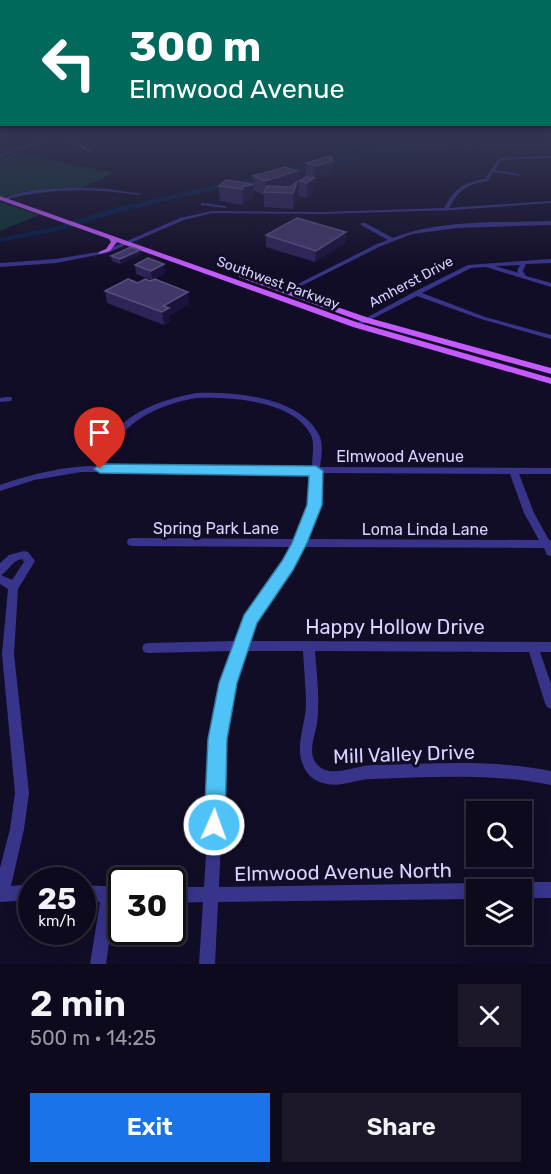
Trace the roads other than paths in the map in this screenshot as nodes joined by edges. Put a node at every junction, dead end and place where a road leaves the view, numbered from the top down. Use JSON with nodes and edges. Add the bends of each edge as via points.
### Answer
{"nodes":[{"id":1,"x":473,"y":182,"type":"edge"},
{"id":2,"x":0,"y":191,"type":"edge"},
{"id":3,"x":139,"y":194,"type":"dead end"},
{"id":4,"x":12,"y":196,"type":"junction"},
{"id":5,"x":2,"y":198,"type":"edge"},
{"id":6,"x":551,"y":202,"type":"edge"},
{"id":7,"x":203,"y":204,"type":"dead end"},
{"id":8,"x":446,"y":209,"type":"junction"},
{"id":9,"x":229,"y":211,"type":"junction"},
{"id":10,"x":62,"y":216,"type":"junction"},
{"id":11,"x":491,"y":219,"type":"dead end"},
{"id":12,"x":432,"y":223,"type":"dead end"},
{"id":13,"x":551,"y":223,"type":"edge"},
{"id":14,"x":363,"y":224,"type":"dead end"},
{"id":15,"x":496,"y":225,"type":"junction"},
{"id":16,"x":438,"y":228,"type":"junction"},
{"id":17,"x":105,"y":233,"type":"junction"},
{"id":18,"x":391,"y":239,"type":"junction"},
{"id":19,"x":132,"y":242,"type":"junction"},
{"id":20,"x":101,"y":253,"type":"junction"},
{"id":21,"x":551,"y":261,"type":"edge"},
{"id":22,"x":521,"y":262,"type":"junction"},
{"id":23,"x":484,"y":263,"type":"junction"},
{"id":24,"x":195,"y":264,"type":"junction"},
{"id":25,"x":0,"y":265,"type":"edge"},
{"id":26,"x":524,"y":277,"type":"junction"},
{"id":27,"x":551,"y":285,"type":"edge"},
{"id":28,"x":285,"y":292,"type":"junction"},
{"id":29,"x":416,"y":293,"type":"junction"},
{"id":30,"x":366,"y":320,"type":"junction"},
{"id":31,"x":356,"y":325,"type":"junction"},
{"id":32,"x":551,"y":338,"type":"edge"},
{"id":33,"x":426,"y":342,"type":"junction"},
{"id":34,"x":551,"y":371,"type":"edge"},
{"id":35,"x":551,"y":381,"type":"edge"},
{"id":36,"x":100,"y":469,"type":"junction"},
{"id":37,"x":316,"y":471,"type":"junction"},
{"id":38,"x":513,"y":471,"type":"junction"},
{"id":39,"x":551,"y":471,"type":"edge"},
{"id":40,"x":0,"y":488,"type":"edge"},
{"id":41,"x":132,"y":542,"type":"dead end"},
{"id":42,"x":299,"y":543,"type":"junction"},
{"id":43,"x":549,"y":547,"type":"edge"},
{"id":44,"x":0,"y":571,"type":"edge"},
{"id":45,"x":0,"y":579,"type":"edge"},
{"id":46,"x":13,"y":588,"type":"junction"},
{"id":47,"x":239,"y":646,"type":"junction"},
{"id":48,"x":309,"y":647,"type":"junction"},
{"id":49,"x":533,"y":647,"type":"junction"},
{"id":50,"x":551,"y":647,"type":"edge"},
{"id":51,"x":148,"y":648,"type":"dead end"},
{"id":52,"x":551,"y":702,"type":"edge"},
{"id":53,"x":551,"y":778,"type":"edge"},
{"id":54,"x":532,"y":890,"type":"edge"},
{"id":55,"x":551,"y":890,"type":"edge"},
{"id":56,"x":466,"y":891,"type":"edge"},
{"id":57,"x":18,"y":893,"type":"edge"},
{"id":58,"x":1,"y":894,"type":"edge"},
{"id":59,"x":186,"y":895,"type":"edge"},
{"id":60,"x":210,"y":895,"type":"junction"},
{"id":61,"x":108,"y":923,"type":"edge"},
{"id":62,"x":98,"y":964,"type":"edge"},
{"id":63,"x":207,"y":964,"type":"edge"}],
"edges":[{"from":1,"to":8,"type":"street","via":[[459,188]]},
{"from":2,"to":4,"type":"main road","name":"Southwest Parkway"},
{"from":3,"to":4,"type":"street","via":[[87,190]]},
{"from":4,"to":5,"type":"street"},
{"from":4,"to":10,"type":"main road","name":"Southwest Parkway"},
{"from":5,"to":10,"type":"main road","name":"Southwest Parkway"},
{"from":6,"to":8,"type":"street"},
{"from":7,"to":9,"type":"street"},
{"from":8,"to":9,"type":"street"},
{"from":9,"to":19,"type":"street","via":[[188,217]]},
{"from":10,"to":17,"type":"main road","name":"Southwest Parkway"},
{"from":11,"to":15,"type":"street"},
{"from":12,"to":16,"type":"street"},
{"from":13,"to":15,"type":"street"},
{"from":14,"to":18,"type":"street"},
{"from":15,"to":16,"type":"street"},
{"from":16,"to":18,"type":"street"},
{"from":17,"to":19,"type":"main road","name":"Southwest Parkway"},
{"from":17,"to":20,"type":"main road","via":[[114,242]]},
{"from":18,"to":28,"type":"street"},
{"from":19,"to":20,"type":"street"},
{"from":19,"to":24,"type":"main road","name":"Southwest Parkway"},
{"from":20,"to":25,"type":"street"},
{"from":21,"to":22,"type":"street","name":"Amherst Drive"},
{"from":22,"to":23,"type":"street","name":"Amherst Drive"},
{"from":22,"to":26,"type":"street"},
{"from":23,"to":26,"type":"street"},
{"from":23,"to":29,"type":"street","name":"Amherst Drive","via":[[464,268]]},
{"from":24,"to":28,"type":"main road","name":"Southwest Parkway"},
{"from":24,"to":31,"type":"main road","name":"Southwest Parkway"},
{"from":26,"to":27,"type":"street"},
{"from":28,"to":30,"type":"main road","name":"Southwest Parkway"},
{"from":29,"to":30,"type":"street","name":"Amherst Drive"},
{"from":29,"to":32,"type":"street"},
{"from":30,"to":31,"type":"street","name":"Amherst Drive"},
{"from":30,"to":33,"type":"main road","name":"Southwest Parkway"},
{"from":31,"to":33,"type":"main road","name":"Southwest Parkway"},
{"from":33,"to":34,"type":"main road","name":"Southwest Parkway"},
{"from":33,"to":35,"type":"main road","name":"Southwest Parkway"},
{"from":36,"to":37,"type":"street","name":"Elmwood Avenue"},
{"from":36,"to":37,"type":"street","via":[[114,439],[138,417],[174,401],[203,395],[252,400],[298,414],[316,438]]},
{"from":36,"to":40,"type":"street","name":"Elmwood Avenue","via":[[47,474]]},
{"from":37,"to":38,"type":"street","name":"Elmwood Avenue"},
{"from":37,"to":42,"type":"street","via":[[315,505]]},
{"from":38,"to":39,"type":"street","name":"Elmwood Avenue"},
{"from":38,"to":43,"type":"street","via":[[529,513]]},
{"from":41,"to":42,"type":"street","name":"Spring Park Lane"},
{"from":42,"to":43,"type":"street","name":"Loma Linda Lane"},
{"from":42,"to":47,"type":"street","via":[[288,566],[250,620]]},
{"from":44,"to":46,"type":"street","via":[[14,555],[24,555],[30,561]]},
{"from":45,"to":46,"type":"street"},
{"from":46,"to":58,"type":"street","via":[[8,654],[22,794]]},
{"from":47,"to":48,"type":"street","name":"Happy Hollow Drive"},
{"from":47,"to":51,"type":"street","name":"Happy Hollow Drive"},
{"from":47,"to":60,"type":"street","via":[[220,721]]},
{"from":48,"to":49,"type":"street","name":"Happy Hollow Drive"},
{"from":48,"to":53,"type":"street","name":"Mill Valley Drive","via":[[311,720],[307,754],[315,772],[342,778],[363,772],[507,770]]},
{"from":49,"to":50,"type":"street","name":"Happy Hollow Drive"},
{"from":49,"to":52,"type":"street"},
{"from":54,"to":55,"type":"street"},
{"from":56,"to":60,"type":"street","name":"Elmwood Avenue North"},
{"from":57,"to":58,"type":"street"},
{"from":59,"to":60,"type":"street","name":"Elmwood Avenue North"},
{"from":60,"to":63,"type":"street"},
{"from":61,"to":62,"type":"street"}]}
